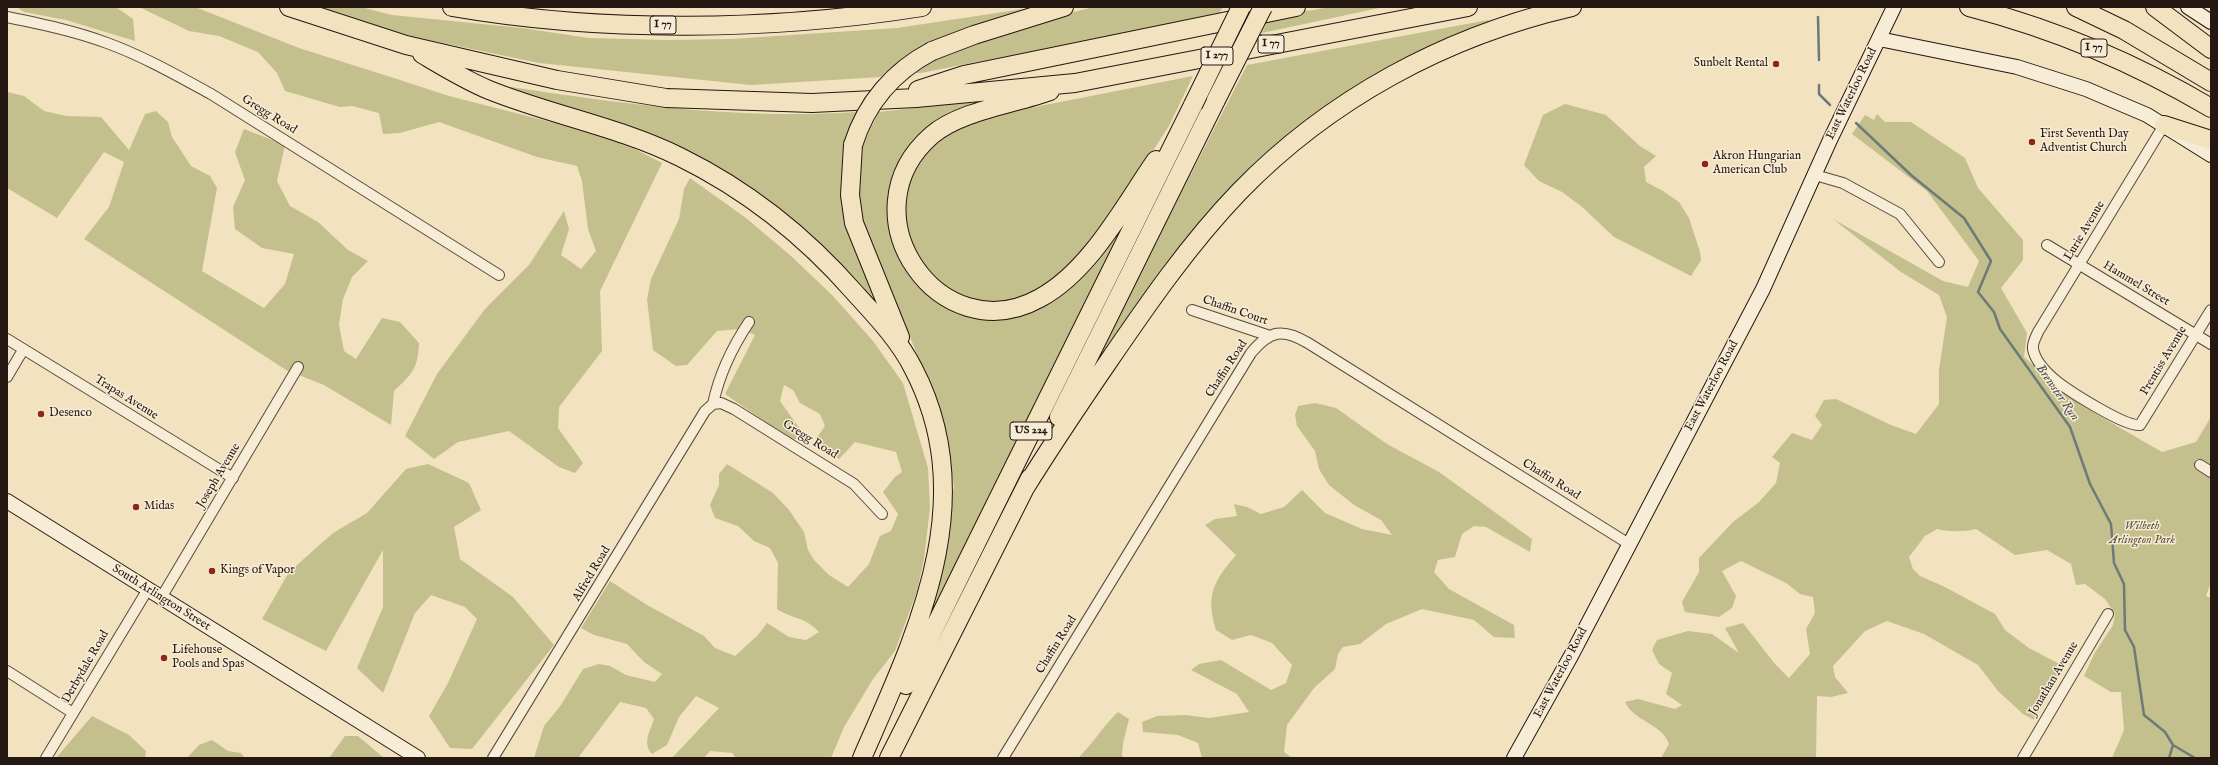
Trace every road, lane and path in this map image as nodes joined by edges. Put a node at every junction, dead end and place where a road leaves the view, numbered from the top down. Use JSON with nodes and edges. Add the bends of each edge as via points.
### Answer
{"nodes":[{"id":1,"x":289,"y":7,"type":"edge"},
{"id":2,"x":452,"y":7,"type":"edge"},
{"id":3,"x":922,"y":7,"type":"edge"},
{"id":4,"x":1064,"y":7,"type":"edge"},
{"id":5,"x":1240,"y":7,"type":"edge"},
{"id":6,"x":1263,"y":7,"type":"edge"},
{"id":7,"x":1296,"y":7,"type":"edge"},
{"id":8,"x":1468,"y":7,"type":"edge"},
{"id":9,"x":1572,"y":7,"type":"edge"},
{"id":10,"x":1894,"y":7,"type":"edge"},
{"id":11,"x":1969,"y":7,"type":"edge"},
{"id":12,"x":2076,"y":7,"type":"edge"},
{"id":13,"x":2155,"y":7,"type":"edge"},
{"id":14,"x":2188,"y":7,"type":"edge"},
{"id":15,"x":7,"y":18,"type":"edge"},
{"id":16,"x":2211,"y":22,"type":"edge"},
{"id":17,"x":1879,"y":39,"type":"junction"},
{"id":18,"x":406,"y":45,"type":"junction"},
{"id":19,"x":2211,"y":49,"type":"edge"},
{"id":20,"x":2211,"y":82,"type":"edge"},
{"id":21,"x":1074,"y":83,"type":"junction"},
{"id":22,"x":890,"y":100,"type":"junction"},
{"id":23,"x":1193,"y":105,"type":"junction"},
{"id":24,"x":2211,"y":108,"type":"edge"},
{"id":25,"x":2164,"y":125,"type":"junction"},
{"id":26,"x":2211,"y":140,"type":"edge"},
{"id":27,"x":2211,"y":155,"type":"edge"},
{"id":28,"x":1815,"y":175,"type":"junction"},
{"id":29,"x":2047,"y":245,"type":"dead end"},
{"id":30,"x":1939,"y":262,"type":"dead end"},
{"id":31,"x":2079,"y":265,"type":"junction"},
{"id":32,"x":499,"y":275,"type":"dead end"},
{"id":33,"x":1192,"y":310,"type":"dead end"},
{"id":34,"x":2211,"y":310,"type":"edge"},
{"id":35,"x":749,"y":322,"type":"dead end"},
{"id":36,"x":2195,"y":335,"type":"junction"},
{"id":37,"x":1270,"y":336,"type":"junction"},
{"id":38,"x":7,"y":339,"type":"edge"},
{"id":39,"x":2211,"y":344,"type":"edge"},
{"id":40,"x":23,"y":350,"type":"junction"},
{"id":41,"x":912,"y":366,"type":"junction"},
{"id":42,"x":298,"y":367,"type":"dead end"},
{"id":43,"x":7,"y":377,"type":"edge"},
{"id":44,"x":713,"y":404,"type":"junction"},
{"id":45,"x":2140,"y":425,"type":"joint"},
{"id":46,"x":2200,"y":465,"type":"dead end"},
{"id":47,"x":2211,"y":472,"type":"edge"},
{"id":48,"x":233,"y":478,"type":"junction"},
{"id":49,"x":1025,"y":488,"type":"junction"},
{"id":50,"x":7,"y":501,"type":"edge"},
{"id":51,"x":882,"y":514,"type":"dead end"},
{"id":52,"x":1629,"y":544,"type":"junction"},
{"id":53,"x":148,"y":589,"type":"junction"},
{"id":54,"x":161,"y":598,"type":"junction"},
{"id":55,"x":2108,"y":614,"type":"dead end"},
{"id":56,"x":7,"y":672,"type":"edge"},
{"id":57,"x":73,"y":713,"type":"junction"},
{"id":58,"x":46,"y":758,"type":"edge"},
{"id":59,"x":418,"y":758,"type":"edge"},
{"id":60,"x":494,"y":758,"type":"edge"},
{"id":61,"x":862,"y":758,"type":"edge"},
{"id":62,"x":870,"y":758,"type":"edge"},
{"id":63,"x":890,"y":758,"type":"edge"},
{"id":64,"x":1003,"y":758,"type":"edge"},
{"id":65,"x":1514,"y":758,"type":"edge"},
{"id":66,"x":2023,"y":758,"type":"edge"}],
"edges":[{"from":1,"to":18,"type":"highway","number":"I 77"},
{"from":2,"to":3,"type":"highway","number":"I 77","via":[[601,23],[689,25],[778,22]]},
{"from":4,"to":41,"type":"highway","bridge":true,"via":[[932,50],[904,68],[882,90],[864,116],[853,145],[850,195],[854,223]]},
{"from":5,"to":23,"type":"highway","number":"I 277","bridge":true},
{"from":6,"to":49,"type":"highway","number":"US 224","bridge":true},
{"from":7,"to":22,"type":"highway","via":[[964,75]]},
{"from":8,"to":21,"type":"highway","number":"I 77"},
{"from":9,"to":49,"type":"highway","via":[[1494,30],[1404,69],[1351,99],[1277,156],[1219,214],[1173,270],[1059,432]]},
{"from":10,"to":17,"type":"main road","name":"East Waterloo Road"},
{"from":11,"to":24,"type":"highway","number":"I 77","via":[[2017,20],[2082,43],[2152,76]]},
{"from":12,"to":20,"type":"highway","number":"I 77","via":[[2124,30]]},
{"from":13,"to":19,"type":"highway"},
{"from":14,"to":16,"type":"main road"},
{"from":15,"to":32,"type":"street","name":"Gregg Road","via":[[55,27],[109,43],[177,76]]},
{"from":17,"to":25,"type":"main road","via":[[1972,57],[2070,83],[2127,105]]},
{"from":17,"to":28,"type":"main road","name":"East Waterloo Road"},
{"from":18,"to":22,"type":"highway","number":"I 77","via":[[557,80],[666,98],[777,103]]},
{"from":18,"to":41,"type":"highway","via":[[467,81],[627,135],[679,157],[749,197],[806,242],[838,272]]},
{"from":21,"to":22,"type":"highway","number":"I 77"},
{"from":21,"to":23,"type":"highway","via":[[956,120],[932,134],[914,155],[898,193],[898,230],[911,264],[924,280],[942,294],[972,307],[999,309],[1028,304],[1053,289],[1076,269],[1108,230]]},
{"from":23,"to":62,"type":"highway","number":"US 224"},
{"from":25,"to":26,"type":"highway"},
{"from":25,"to":27,"type":"main road"},
{"from":25,"to":31,"type":"street","name":"Lurie Avenue"},
{"from":28,"to":30,"type":"street","via":[[1843,183],[1900,214]]},
{"from":28,"to":52,"type":"main road","name":"East Waterloo Road","via":[[1762,289]]},
{"from":29,"to":31,"type":"street","name":"Hammel Street"},
{"from":31,"to":36,"type":"street","name":"Hammel Street"},
{"from":31,"to":45,"type":"street","name":"Lurie Avenue","via":[[2038,332],[2033,345],[2034,351],[2042,366],[2063,385],[2126,422]]},
{"from":33,"to":37,"type":"street","name":"Chaffin Court"},
{"from":34,"to":36,"type":"street","name":"Prentiss Avenue"},
{"from":35,"to":44,"type":"street","via":[[738,338]]},
{"from":36,"to":39,"type":"street","name":"Hammel Street"},
{"from":36,"to":45,"type":"street","name":"Prentiss Avenue"},
{"from":37,"to":52,"type":"street","name":"Chaffin Road","via":[[1286,333],[1298,337]]},
{"from":37,"to":64,"type":"street","name":"Chaffin Road","via":[[1251,353]]},
{"from":38,"to":40,"type":"street","name":"Trapas Avenue"},
{"from":40,"to":43,"type":"street"},
{"from":40,"to":48,"type":"street","name":"Trapas Avenue"},
{"from":41,"to":61,"type":"highway","via":[[927,400],[938,442],[943,478],[943,514],[934,568],[921,614]]},
{"from":42,"to":48,"type":"street","name":"Joseph Avenue"},
{"from":44,"to":51,"type":"street","name":"Gregg Road","via":[[721,403],[734,408],[834,470],[859,488]]},
{"from":44,"to":60,"type":"street","name":"Alfred Road","via":[[705,411]]},
{"from":46,"to":47,"type":"street"},
{"from":48,"to":54,"type":"street","name":"Joseph Avenue"},
{"from":49,"to":63,"type":"highway","number":"US 224"},
{"from":50,"to":53,"type":"main road","name":"South Arlington Street"},
{"from":52,"to":65,"type":"main road","name":"East Waterloo Road","via":[[1546,704]]},
{"from":53,"to":54,"type":"main road","name":"South Arlington Street"},
{"from":53,"to":57,"type":"street","name":"Derbydale Road"},
{"from":54,"to":59,"type":"main road","name":"South Arlington Street"},
{"from":55,"to":66,"type":"street","name":"Jonathan Avenue"},
{"from":56,"to":57,"type":"street"},
{"from":57,"to":58,"type":"street","name":"Derbydale Road"}]}
